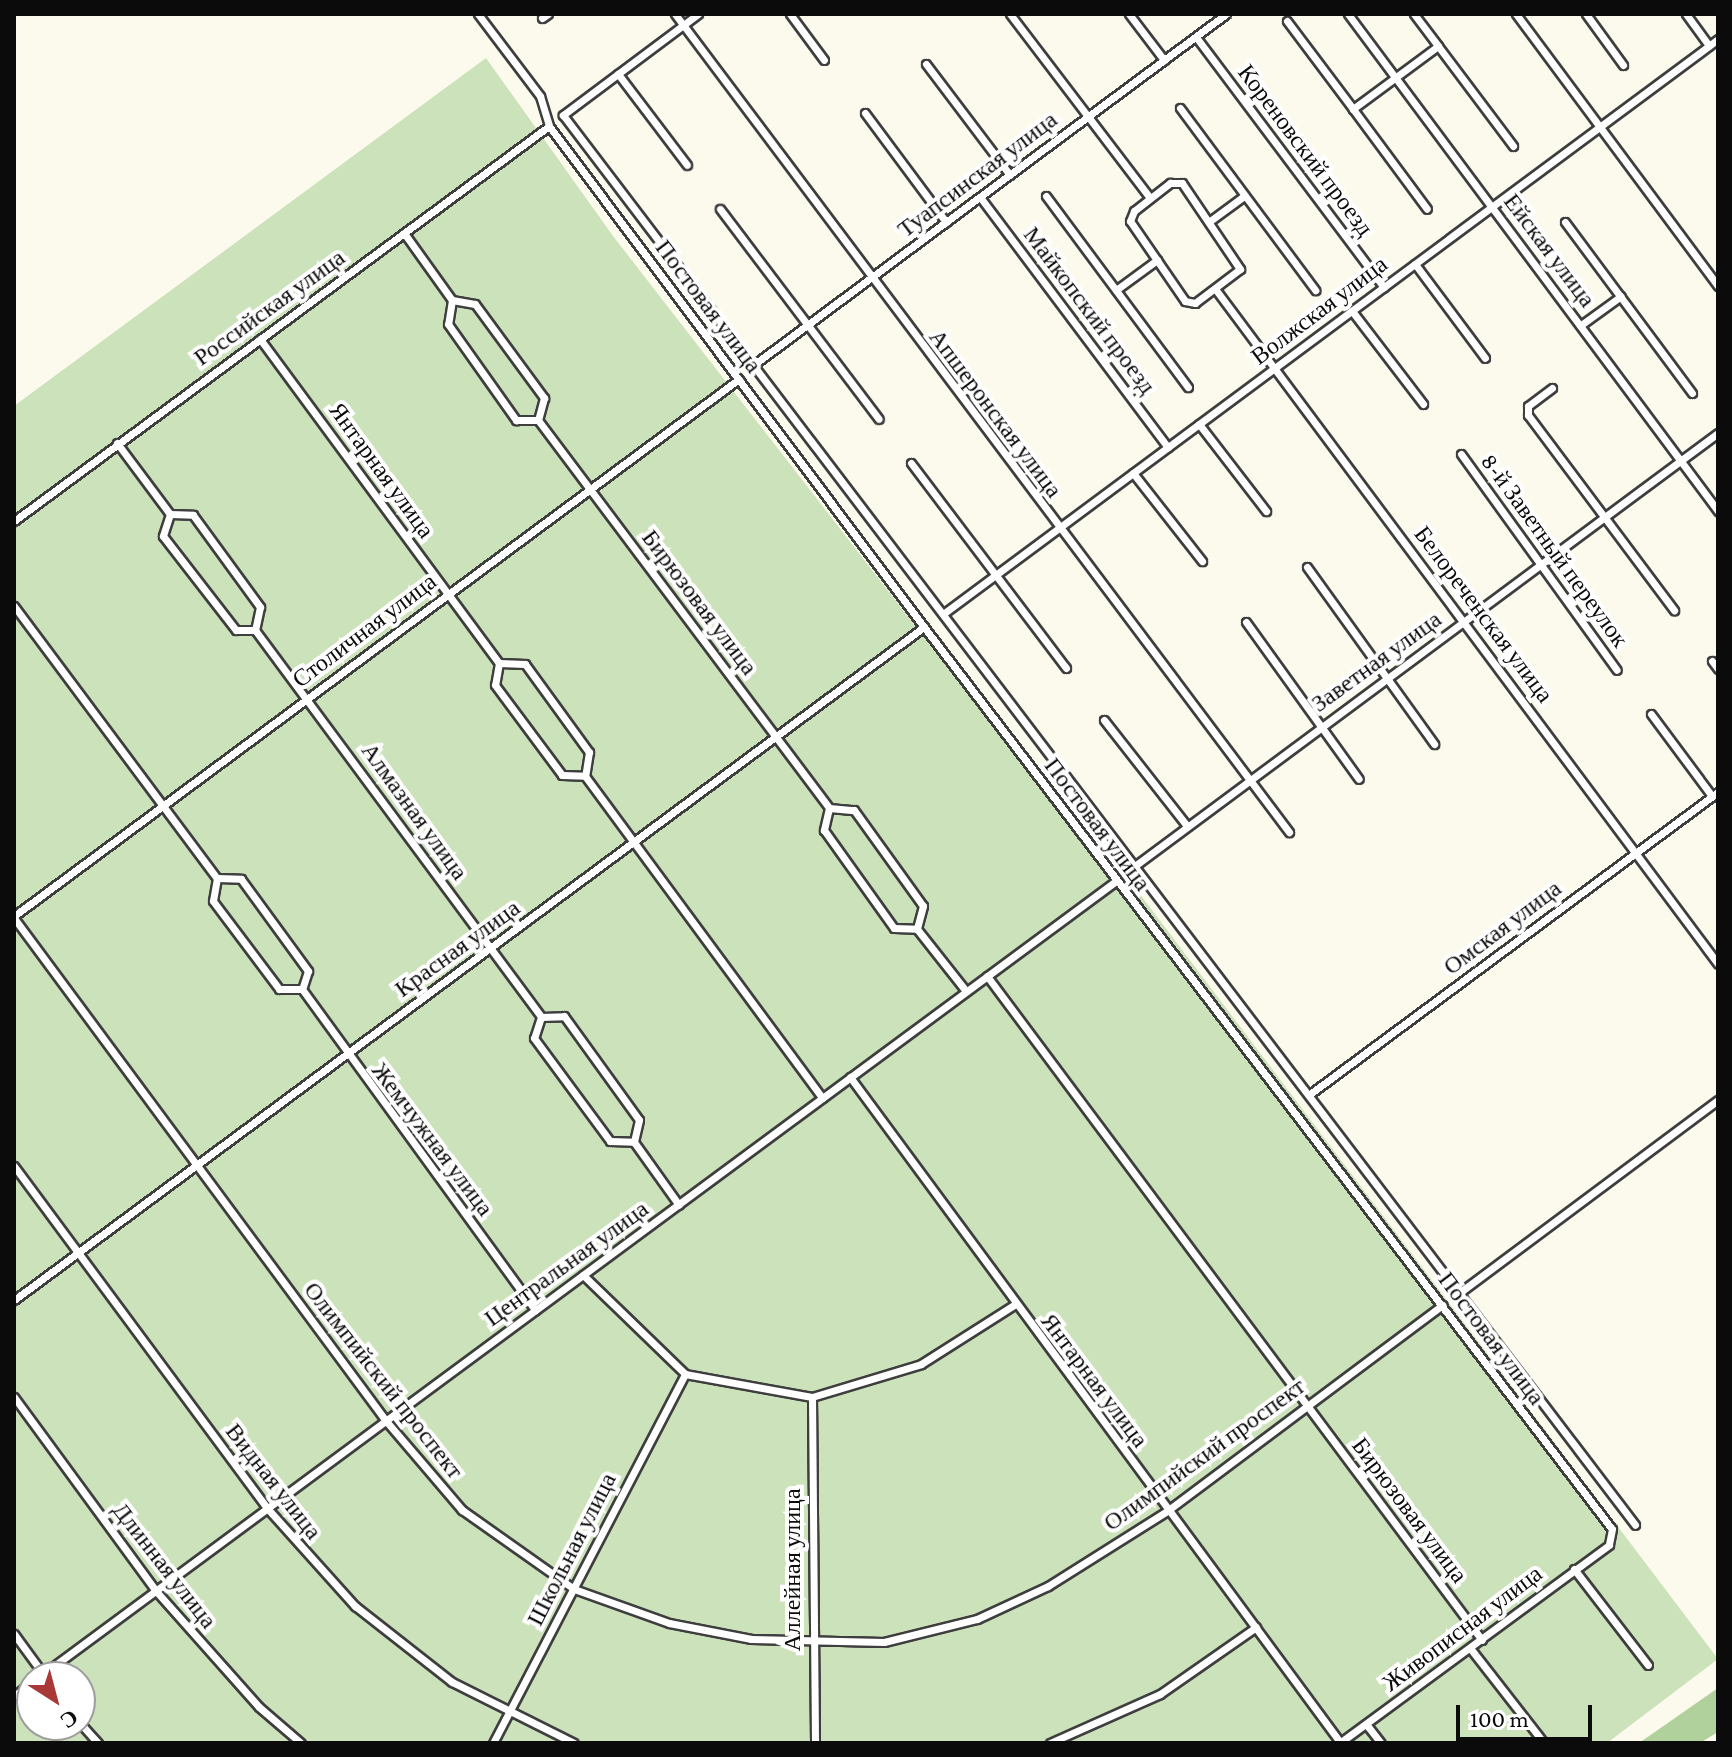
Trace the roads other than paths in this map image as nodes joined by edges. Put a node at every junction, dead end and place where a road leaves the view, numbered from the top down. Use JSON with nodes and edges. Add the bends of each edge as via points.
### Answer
{"nodes":[{"id":1,"x":478,"y":14,"type":"edge"},
{"id":2,"x":675,"y":14,"type":"edge"},
{"id":3,"x":698,"y":14,"type":"edge"},
{"id":4,"x":790,"y":14,"type":"edge"},
{"id":5,"x":1010,"y":14,"type":"edge"},
{"id":6,"x":1129,"y":14,"type":"edge"},
{"id":7,"x":1226,"y":14,"type":"edge"},
{"id":8,"x":1348,"y":14,"type":"edge"},
{"id":9,"x":1414,"y":14,"type":"edge"},
{"id":10,"x":1516,"y":14,"type":"edge"},
{"id":11,"x":1586,"y":14,"type":"edge"},
{"id":12,"x":1686,"y":14,"type":"edge"},
{"id":13,"x":1287,"y":21,"type":"dead end"},
{"id":14,"x":683,"y":25,"type":"junction"},
{"id":15,"x":1196,"y":37,"type":"junction"},
{"id":16,"x":1718,"y":39,"type":"edge"},
{"id":17,"x":1438,"y":46,"type":"junction"},
{"id":18,"x":1709,"y":46,"type":"junction"},
{"id":19,"x":824,"y":60,"type":"dead end"},
{"id":20,"x":1164,"y":60,"type":"junction"},
{"id":21,"x":926,"y":64,"type":"dead end"},
{"id":22,"x":1623,"y":65,"type":"dead end"},
{"id":23,"x":618,"y":74,"type":"junction"},
{"id":24,"x":1395,"y":78,"type":"junction"},
{"id":25,"x":1180,"y":108,"type":"dead end"},
{"id":26,"x":1353,"y":109,"type":"junction"},
{"id":27,"x":865,"y":113,"type":"dead end"},
{"id":28,"x":1086,"y":118,"type":"junction"},
{"id":29,"x":549,"y":126,"type":"junction"},
{"id":30,"x":1600,"y":127,"type":"junction"},
{"id":31,"x":1513,"y":146,"type":"dead end"},
{"id":32,"x":687,"y":165,"type":"dead end"},
{"id":33,"x":1010,"y":175,"type":"junction"},
{"id":34,"x":1046,"y":196,"type":"dead end"},
{"id":35,"x":1244,"y":196,"type":"junction"},
{"id":36,"x":980,"y":197,"type":"junction"},
{"id":37,"x":1150,"y":198,"type":"junction"},
{"id":38,"x":1493,"y":206,"type":"junction"},
{"id":39,"x":720,"y":209,"type":"dead end"},
{"id":40,"x":1427,"y":209,"type":"dead end"},
{"id":41,"x":1210,"y":221,"type":"junction"},
{"id":42,"x":946,"y":222,"type":"junction"},
{"id":43,"x":1565,"y":222,"type":"dead end"},
{"id":44,"x":404,"y":233,"type":"junction"},
{"id":45,"x":1157,"y":260,"type":"junction"},
{"id":46,"x":1415,"y":264,"type":"junction"},
{"id":47,"x":870,"y":279,"type":"junction"},
{"id":48,"x":1718,"y":286,"type":"edge"},
{"id":49,"x":1384,"y":287,"type":"junction"},
{"id":50,"x":1116,"y":290,"type":"junction"},
{"id":51,"x":1216,"y":290,"type":"junction"},
{"id":52,"x":1315,"y":290,"type":"dead end"},
{"id":53,"x":1621,"y":296,"type":"junction"},
{"id":54,"x":452,"y":300,"type":"junction"},
{"id":55,"x":1352,"y":311,"type":"junction"},
{"id":56,"x":808,"y":325,"type":"junction"},
{"id":57,"x":1581,"y":325,"type":"junction"},
{"id":58,"x":260,"y":339,"type":"junction"},
{"id":59,"x":1485,"y":358,"type":"dead end"},
{"id":60,"x":752,"y":366,"type":"junction"},
{"id":61,"x":1274,"y":368,"type":"junction"},
{"id":62,"x":739,"y":379,"type":"junction"},
{"id":63,"x":1188,"y":387,"type":"dead end"},
{"id":64,"x":1552,"y":388,"type":"dead end"},
{"id":65,"x":1692,"y":393,"type":"dead end"},
{"id":66,"x":1423,"y":404,"type":"dead end"},
{"id":67,"x":879,"y":419,"type":"dead end"},
{"id":68,"x":538,"y":420,"type":"junction"},
{"id":69,"x":1199,"y":424,"type":"junction"},
{"id":70,"x":1718,"y":433,"type":"edge"},
{"id":71,"x":117,"y":443,"type":"junction"},
{"id":72,"x":1168,"y":447,"type":"junction"},
{"id":73,"x":1461,"y":454,"type":"dead end"},
{"id":74,"x":1680,"y":461,"type":"junction"},
{"id":75,"x":911,"y":463,"type":"dead end"},
{"id":76,"x":1133,"y":473,"type":"junction"},
{"id":77,"x":589,"y":488,"type":"junction"},
{"id":78,"x":1266,"y":511,"type":"dead end"},
{"id":79,"x":1718,"y":511,"type":"edge"},
{"id":80,"x":170,"y":514,"type":"junction"},
{"id":81,"x":1607,"y":516,"type":"junction"},
{"id":82,"x":14,"y":521,"type":"edge"},
{"id":83,"x":1058,"y":529,"type":"junction"},
{"id":84,"x":1202,"y":561,"type":"dead end"},
{"id":85,"x":1542,"y":565,"type":"junction"},
{"id":86,"x":1307,"y":567,"type":"dead end"},
{"id":87,"x":996,"y":574,"type":"junction"},
{"id":88,"x":447,"y":593,"type":"junction"},
{"id":89,"x":14,"y":606,"type":"edge"},
{"id":90,"x":1674,"y":610,"type":"dead end"},
{"id":91,"x":943,"y":614,"type":"junction"},
{"id":92,"x":1465,"y":620,"type":"junction"},
{"id":93,"x":1246,"y":622,"type":"dead end"},
{"id":94,"x":924,"y":627,"type":"junction"},
{"id":95,"x":255,"y":630,"type":"junction"},
{"id":96,"x":1712,"y":661,"type":"dead end"},
{"id":97,"x":499,"y":663,"type":"junction"},
{"id":98,"x":1066,"y":668,"type":"dead end"},
{"id":99,"x":1718,"y":669,"type":"edge"},
{"id":100,"x":1617,"y":670,"type":"dead end"},
{"id":101,"x":1386,"y":680,"type":"junction"},
{"id":102,"x":307,"y":698,"type":"junction"},
{"id":103,"x":1651,"y":714,"type":"dead end"},
{"id":104,"x":1104,"y":720,"type":"dead end"},
{"id":105,"x":1320,"y":727,"type":"junction"},
{"id":106,"x":775,"y":737,"type":"junction"},
{"id":107,"x":1434,"y":744,"type":"dead end"},
{"id":108,"x":585,"y":776,"type":"junction"},
{"id":109,"x":1249,"y":779,"type":"junction"},
{"id":110,"x":1359,"y":779,"type":"dead end"},
{"id":111,"x":1715,"y":794,"type":"edge"},
{"id":112,"x":163,"y":804,"type":"junction"},
{"id":113,"x":829,"y":808,"type":"junction"},
{"id":114,"x":1187,"y":826,"type":"junction"},
{"id":115,"x":1289,"y":832,"type":"dead end"},
{"id":116,"x":634,"y":845,"type":"junction"},
{"id":117,"x":1634,"y":853,"type":"junction"},
{"id":118,"x":1136,"y":865,"type":"junction"},
{"id":119,"x":217,"y":878,"type":"junction"},
{"id":120,"x":1116,"y":881,"type":"junction"},
{"id":121,"x":14,"y":917,"type":"edge"},
{"id":122,"x":917,"y":929,"type":"junction"},
{"id":123,"x":490,"y":948,"type":"junction"},
{"id":124,"x":1718,"y":964,"type":"edge"},
{"id":125,"x":987,"y":976,"type":"junction"},
{"id":126,"x":302,"y":989,"type":"junction"},
{"id":127,"x":966,"y":991,"type":"junction"},
{"id":128,"x":541,"y":1017,"type":"junction"},
{"id":129,"x":346,"y":1055,"type":"junction"},
{"id":130,"x":850,"y":1077,"type":"junction"},
{"id":131,"x":1310,"y":1094,"type":"junction"},
{"id":132,"x":822,"y":1098,"type":"junction"},
{"id":133,"x":1718,"y":1100,"type":"edge"},
{"id":134,"x":634,"y":1142,"type":"junction"},
{"id":135,"x":14,"y":1166,"type":"edge"},
{"id":136,"x":196,"y":1166,"type":"junction"},
{"id":137,"x":679,"y":1205,"type":"junction"},
{"id":138,"x":77,"y":1254,"type":"junction"},
{"id":139,"x":583,"y":1275,"type":"junction"},
{"id":140,"x":1459,"y":1293,"type":"junction"},
{"id":141,"x":14,"y":1300,"type":"edge"},
{"id":142,"x":1014,"y":1305,"type":"junction"},
{"id":143,"x":1442,"y":1305,"type":"junction"},
{"id":144,"x":535,"y":1310,"type":"junction"},
{"id":145,"x":685,"y":1374,"type":"junction"},
{"id":146,"x":14,"y":1397,"type":"edge"},
{"id":147,"x":812,"y":1397,"type":"junction"},
{"id":148,"x":1307,"y":1404,"type":"junction"},
{"id":149,"x":386,"y":1421,"type":"junction"},
{"id":150,"x":267,"y":1508,"type":"junction"},
{"id":151,"x":1167,"y":1511,"type":"junction"},
{"id":152,"x":1635,"y":1525,"type":"dead end"},
{"id":153,"x":1609,"y":1545,"type":"joint"},
{"id":154,"x":1574,"y":1569,"type":"junction"},
{"id":155,"x":574,"y":1589,"type":"junction"},
{"id":156,"x":156,"y":1591,"type":"junction"},
{"id":157,"x":1256,"y":1627,"type":"junction"},
{"id":158,"x":14,"y":1634,"type":"edge"},
{"id":159,"x":812,"y":1640,"type":"junction"},
{"id":160,"x":1482,"y":1640,"type":"junction"},
{"id":161,"x":1470,"y":1648,"type":"junction"},
{"id":162,"x":32,"y":1661,"type":"edge"},
{"id":163,"x":62,"y":1661,"type":"edge"},
{"id":164,"x":1648,"y":1665,"type":"dead end"},
{"id":165,"x":508,"y":1715,"type":"junction"},
{"id":166,"x":1366,"y":1724,"type":"junction"},
{"id":167,"x":1340,"y":1742,"type":"edge"},
{"id":168,"x":301,"y":1743,"type":"edge"},
{"id":169,"x":493,"y":1743,"type":"edge"},
{"id":170,"x":574,"y":1743,"type":"edge"},
{"id":171,"x":815,"y":1743,"type":"edge"},
{"id":172,"x":1050,"y":1743,"type":"edge"},
{"id":173,"x":1381,"y":1743,"type":"edge"},
{"id":174,"x":1544,"y":1743,"type":"edge"}],
"edges":[{"from":1,"to":29,"type":"street","name":"Постовая улица","via":[[540,96]]},
{"from":2,"to":14,"type":"street","name":"Апшеронская улица"},
{"from":3,"to":14,"type":"street"},
{"from":4,"to":19,"type":"street"},
{"from":5,"to":28,"type":"street"},
{"from":6,"to":20,"type":"street"},
{"from":7,"to":15,"type":"street","name":"Туапсинская улица"},
{"from":8,"to":24,"type":"street","name":"Ейская улица"},
{"from":9,"to":17,"type":"street"},
{"from":10,"to":30,"type":"street"},
{"from":11,"to":22,"type":"street"},
{"from":12,"to":18,"type":"street"},
{"from":13,"to":26,"type":"street"},
{"from":14,"to":23,"type":"street"},
{"from":14,"to":47,"type":"street","name":"Апшеронская улица"},
{"from":15,"to":20,"type":"street","name":"Туапсинская улица"},
{"from":15,"to":49,"type":"street","name":"Кореновский проезд"},
{"from":16,"to":18,"type":"street","name":"Волжская улица"},
{"from":17,"to":24,"type":"street"},
{"from":17,"to":31,"type":"street"},
{"from":18,"to":30,"type":"street","name":"Волжская улица"},
{"from":20,"to":28,"type":"street","name":"Туапсинская улица"},
{"from":21,"to":33,"type":"street"},
{"from":23,"to":32,"type":"street"},
{"from":23,"to":60,"type":"street","name":"Постовая улица","via":[[563,115]]},
{"from":24,"to":26,"type":"street"},
{"from":24,"to":38,"type":"street","name":"Ейская улица"},
{"from":25,"to":35,"type":"street"},
{"from":26,"to":40,"type":"street"},
{"from":27,"to":42,"type":"street"},
{"from":28,"to":33,"type":"street","name":"Туапсинская улица"},
{"from":28,"to":37,"type":"street"},
{"from":29,"to":44,"type":"street","name":"Российская улица"},
{"from":29,"to":62,"type":"street","name":"Постовая улица"},
{"from":30,"to":38,"type":"street","name":"Волжская улица"},
{"from":30,"to":48,"type":"street"},
{"from":33,"to":36,"type":"street","name":"Туапсинская улица"},
{"from":34,"to":50,"type":"street"},
{"from":35,"to":41,"type":"street"},
{"from":35,"to":52,"type":"street"},
{"from":36,"to":42,"type":"street","name":"Туапсинская улица"},
{"from":36,"to":72,"type":"street","name":"Майкопский проезд"},
{"from":37,"to":41,"type":"street","via":[[1182,183]]},
{"from":37,"to":45,"type":"street","via":[[1130,221]]},
{"from":38,"to":46,"type":"street","name":"Волжская улица"},
{"from":38,"to":57,"type":"street","name":"Ейская улица"},
{"from":39,"to":56,"type":"street"},
{"from":41,"to":51,"type":"street","via":[[1240,269]]},
{"from":42,"to":47,"type":"street","name":"Туапсинская улица"},
{"from":43,"to":53,"type":"street"},
{"from":44,"to":54,"type":"street","name":"Бирюзовая улица"},
{"from":44,"to":58,"type":"street","name":"Российская улица"},
{"from":45,"to":50,"type":"street"},
{"from":45,"to":51,"type":"street","via":[[1185,301],[1199,302]]},
{"from":46,"to":49,"type":"street","name":"Волжская улица"},
{"from":46,"to":59,"type":"street"},
{"from":47,"to":56,"type":"street","name":"Туапсинская улица"},
{"from":47,"to":83,"type":"street","name":"Апшеронская улица"},
{"from":49,"to":55,"type":"street","name":"Волжская улица"},
{"from":50,"to":63,"type":"street"},
{"from":51,"to":61,"type":"street","name":"Белореченская улица"},
{"from":53,"to":57,"type":"street"},
{"from":53,"to":65,"type":"street"},
{"from":54,"to":68,"type":"street","name":"Бирюзовая улица","via":[[475,304],[544,398]]},
{"from":54,"to":68,"type":"street","name":"Бирюзовая улица","via":[[448,324],[516,420]]},
{"from":55,"to":61,"type":"street","name":"Волжская улица"},
{"from":55,"to":66,"type":"street"},
{"from":56,"to":60,"type":"street","name":"Туапсинская улица"},
{"from":56,"to":67,"type":"street"},
{"from":57,"to":74,"type":"street","name":"Ейская улица"},
{"from":58,"to":71,"type":"street","name":"Российская улица"},
{"from":58,"to":88,"type":"street","name":"Янтарная улица"},
{"from":60,"to":91,"type":"street","name":"Постовая улица"},
{"from":61,"to":69,"type":"street","name":"Волжская улица"},
{"from":61,"to":92,"type":"street","name":"Белореченская улица"},
{"from":62,"to":77,"type":"street","name":"Столичная улица"},
{"from":62,"to":94,"type":"street","name":"Постовая улица"},
{"from":64,"to":81,"type":"street","via":[[1527,410]]},
{"from":68,"to":77,"type":"street","name":"Бирюзовая улица"},
{"from":69,"to":72,"type":"street","name":"Волжская улица"},
{"from":69,"to":78,"type":"street"},
{"from":70,"to":74,"type":"street","name":"Заветная улица"},
{"from":71,"to":80,"type":"street","name":"Алмазная улица"},
{"from":71,"to":82,"type":"street","name":"Российская улица"},
{"from":72,"to":76,"type":"street","name":"Волжская улица"},
{"from":73,"to":85,"type":"street","name":"8-й Заветный переулок"},
{"from":74,"to":79,"type":"street","name":"Ейская улица"},
{"from":74,"to":81,"type":"street","name":"Заветная улица"},
{"from":75,"to":87,"type":"street"},
{"from":76,"to":83,"type":"street","name":"Волжская улица"},
{"from":76,"to":84,"type":"street"},
{"from":77,"to":88,"type":"street","name":"Столичная улица"},
{"from":77,"to":106,"type":"street","name":"Бирюзовая улица"},
{"from":80,"to":95,"type":"street","name":"Алмазная улица","via":[[193,515],[251,595],[261,614]]},
{"from":80,"to":95,"type":"street","name":"Алмазная улица","via":[[163,536],[236,630]]},
{"from":81,"to":85,"type":"street","name":"Заветная улица"},
{"from":81,"to":90,"type":"street"},
{"from":83,"to":87,"type":"street","name":"Волжская улица"},
{"from":83,"to":109,"type":"street","name":"Апшеронская улица"},
{"from":85,"to":92,"type":"street","name":"Заветная улица"},
{"from":85,"to":100,"type":"street","name":"8-й Заветный переулок"},
{"from":86,"to":101,"type":"street"},
{"from":87,"to":91,"type":"street","name":"Волжская улица"},
{"from":87,"to":98,"type":"street"},
{"from":88,"to":97,"type":"street","name":"Янтарная улица"},
{"from":88,"to":102,"type":"street","name":"Столичная улица"},
{"from":89,"to":112,"type":"street"},
{"from":91,"to":118,"type":"street","name":"Постовая улица"},
{"from":92,"to":101,"type":"street","name":"Заветная улица"},
{"from":92,"to":117,"type":"street","name":"Белореченская улица"},
{"from":93,"to":105,"type":"street"},
{"from":94,"to":106,"type":"street","name":"Красная улица"},
{"from":94,"to":120,"type":"street","name":"Постовая улица"},
{"from":95,"to":102,"type":"street","name":"Алмазная улица"},
{"from":96,"to":99,"type":"street"},
{"from":97,"to":108,"type":"street","name":"Янтарная улица","via":[[495,685],[562,775]]},
{"from":97,"to":108,"type":"street","via":[[525,664],[589,752]]},
{"from":101,"to":105,"type":"street","name":"Заветная улица"},
{"from":101,"to":107,"type":"street"},
{"from":102,"to":112,"type":"street","name":"Столичная улица"},
{"from":102,"to":123,"type":"street","name":"Алмазная улица"},
{"from":103,"to":111,"type":"street"},
{"from":104,"to":114,"type":"street"},
{"from":105,"to":109,"type":"street","name":"Заветная улица"},
{"from":105,"to":110,"type":"street"},
{"from":106,"to":113,"type":"street","name":"Бирюзовая улица"},
{"from":106,"to":116,"type":"street","name":"Красная улица"},
{"from":108,"to":116,"type":"street"},
{"from":109,"to":114,"type":"street","name":"Заветная улица"},
{"from":109,"to":115,"type":"street","name":"Апшеронская улица"},
{"from":111,"to":117,"type":"street","name":"Омская улица"},
{"from":112,"to":119,"type":"street"},
{"from":112,"to":121,"type":"street","name":"Столичная улица"},
{"from":113,"to":122,"type":"street","name":"Бирюзовая улица","via":[[824,830],[894,928]]},
{"from":113,"to":122,"type":"street","via":[[854,810],[923,906]]},
{"from":114,"to":118,"type":"street","name":"Заветная улица"},
{"from":116,"to":123,"type":"street","name":"Красная улица"},
{"from":116,"to":132,"type":"street"},
{"from":117,"to":124,"type":"street","name":"Белореченская улица"},
{"from":117,"to":131,"type":"street","name":"Омская улица"},
{"from":118,"to":131,"type":"street","name":"Постовая улица"},
{"from":119,"to":126,"type":"street","via":[[213,901],[279,989]]},
{"from":119,"to":126,"type":"street","name":"Жемчужная улица","via":[[241,879],[308,971]]},
{"from":120,"to":125,"type":"street","name":"Центральная улица"},
{"from":120,"to":143,"type":"street","name":"Постовая улица"},
{"from":121,"to":136,"type":"street","name":"Олимпийский проспект"},
{"from":122,"to":127,"type":"street","name":"Бирюзовая улица"},
{"from":123,"to":128,"type":"street","name":"Алмазная улица"},
{"from":123,"to":129,"type":"street","name":"Красная улица"},
{"from":125,"to":127,"type":"street","name":"Центральная улица"},
{"from":125,"to":148,"type":"street","name":"Бирюзовая улица"},
{"from":126,"to":129,"type":"street","name":"Жемчужная улица"},
{"from":127,"to":130,"type":"street","name":"Центральная улица"},
{"from":128,"to":134,"type":"street","via":[[564,1016],[639,1120]]},
{"from":128,"to":134,"type":"street","via":[[534,1038],[610,1141]]},
{"from":129,"to":136,"type":"street","name":"Красная улица"},
{"from":129,"to":144,"type":"street","name":"Жемчужная улица"},
{"from":130,"to":132,"type":"street","name":"Центральная улица"},
{"from":130,"to":142,"type":"street","name":"Янтарная улица"},
{"from":131,"to":140,"type":"street","name":"Постовая улица"},
{"from":132,"to":137,"type":"street","name":"Центральная улица"},
{"from":133,"to":140,"type":"street"},
{"from":134,"to":137,"type":"street"},
{"from":135,"to":138,"type":"street","name":"Видная улица"},
{"from":136,"to":138,"type":"street","name":"Красная улица"},
{"from":136,"to":149,"type":"street","name":"Олимпийский проспект"},
{"from":137,"to":139,"type":"street","name":"Центральная улица"},
{"from":138,"to":141,"type":"street","name":"Красная улица"},
{"from":138,"to":150,"type":"street","name":"Видная улица"},
{"from":139,"to":144,"type":"street","name":"Центральная улица"},
{"from":139,"to":145,"type":"street"},
{"from":140,"to":152,"type":"street","name":"Постовая улица"},
{"from":142,"to":147,"type":"street","via":[[921,1364]]},
{"from":142,"to":151,"type":"street","name":"Янтарная улица"},
{"from":143,"to":148,"type":"street","name":"Олимпийский проспект"},
{"from":143,"to":153,"type":"street","name":"Постовая улица","via":[[1612,1529]]},
{"from":144,"to":149,"type":"street","name":"Центральная улица"},
{"from":145,"to":147,"type":"street"},
{"from":145,"to":155,"type":"street","name":"Школьная улица"},
{"from":146,"to":156,"type":"street","name":"Длинная улица"},
{"from":147,"to":159,"type":"street","name":"Аллейная улица"},
{"from":148,"to":151,"type":"street","name":"Олимпийский проспект"},
{"from":148,"to":160,"type":"street","name":"Бирюзовая улица"},
{"from":149,"to":150,"type":"street","name":"Центральная улица"},
{"from":149,"to":155,"type":"street","name":"Олимпийский проспект","via":[[462,1510]]},
{"from":150,"to":156,"type":"street","name":"Центральная улица"},
{"from":150,"to":165,"type":"street","name":"Видная улица","via":[[387,1635]]},
{"from":151,"to":157,"type":"street","name":"Янтарная улица"},
{"from":151,"to":159,"type":"street","name":"Олимпийский проспект","via":[[1048,1586],[977,1619],[884,1642]]},
{"from":153,"to":154,"type":"street","name":"Живописная улица"},
{"from":154,"to":160,"type":"street","name":"Живописная улица"},
{"from":154,"to":164,"type":"street"},
{"from":155,"to":159,"type":"street","name":"Олимпийский проспект","via":[[669,1623],[751,1639]]},
{"from":155,"to":165,"type":"street","name":"Школьная улица"},
{"from":156,"to":163,"type":"street","name":"Центральная улица"},
{"from":156,"to":168,"type":"street","name":"Длинная улица","via":[[259,1707]]},
{"from":157,"to":167,"type":"street","name":"Янтарная улица"},
{"from":157,"to":172,"type":"street","via":[[1160,1694]]},
{"from":158,"to":162,"type":"street"},
{"from":159,"to":171,"type":"street","name":"Аллейная улица"},
{"from":160,"to":161,"type":"street","name":"Живописная улица"},
{"from":161,"to":166,"type":"street","name":"Живописная улица"},
{"from":161,"to":174,"type":"street"},
{"from":165,"to":169,"type":"street","name":"Школьная улица"},
{"from":165,"to":170,"type":"street","name":"Видная улица"},
{"from":166,"to":167,"type":"street","name":"Живописная улица"},
{"from":166,"to":173,"type":"street"}]}
